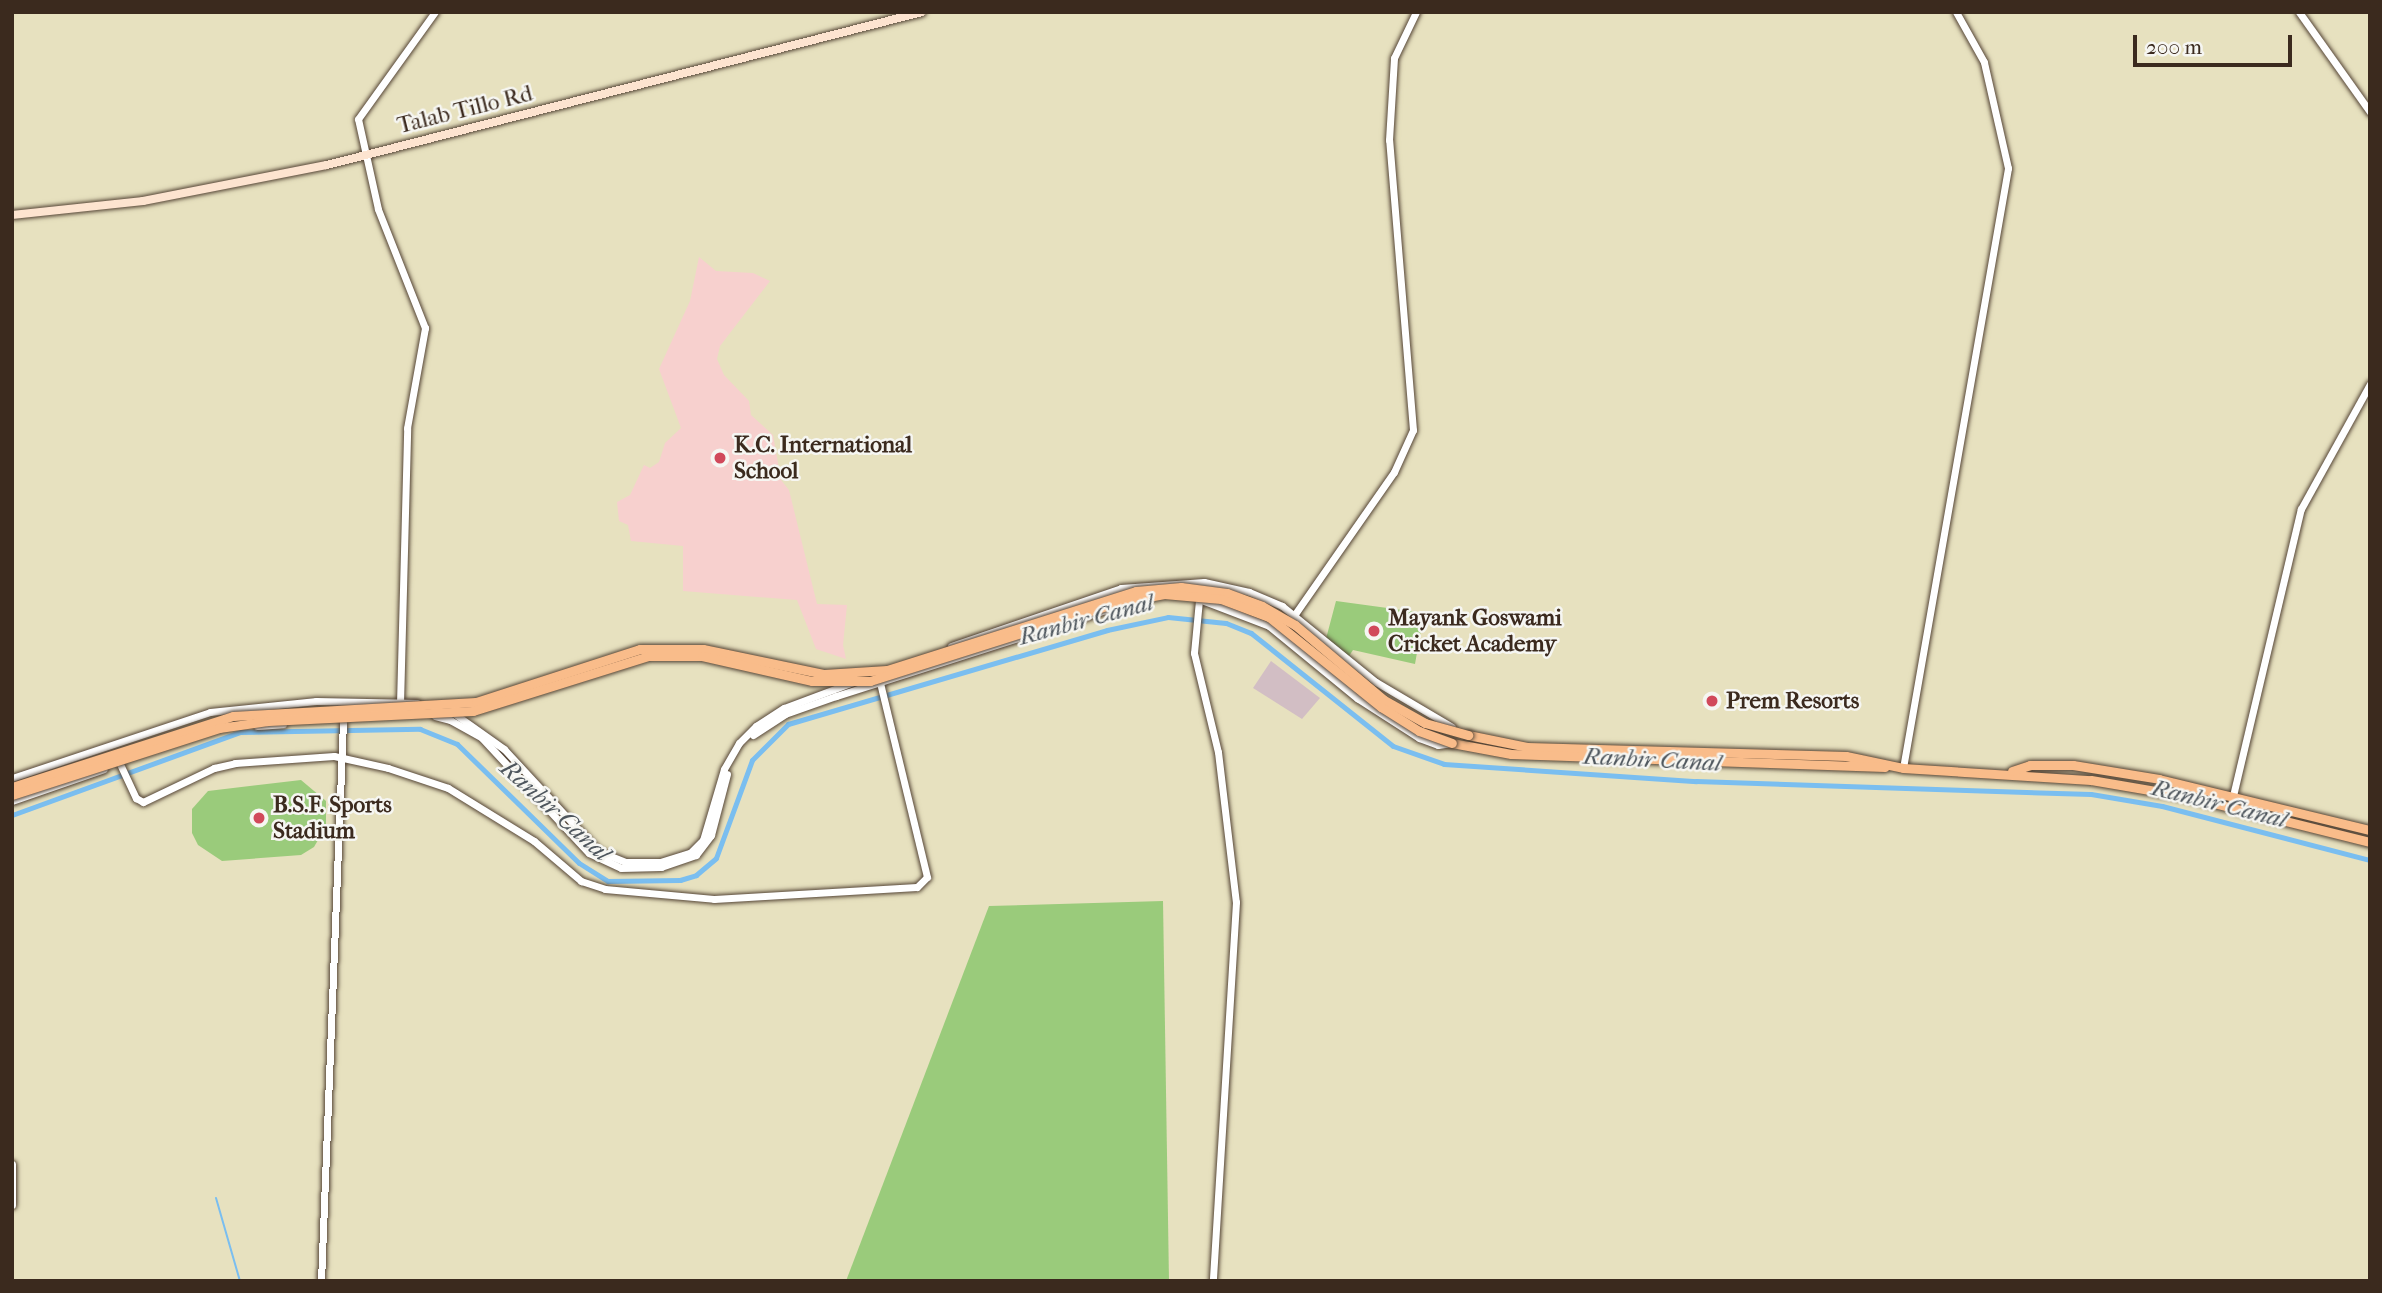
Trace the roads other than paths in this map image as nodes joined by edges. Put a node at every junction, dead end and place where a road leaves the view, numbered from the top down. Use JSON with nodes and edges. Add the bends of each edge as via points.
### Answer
{"nodes":[{"id":1,"x":435,"y":12,"type":"edge"},
{"id":2,"x":922,"y":12,"type":"edge"},
{"id":3,"x":1416,"y":12,"type":"edge"},
{"id":4,"x":1956,"y":12,"type":"edge"},
{"id":5,"x":2299,"y":12,"type":"edge"},
{"id":6,"x":2370,"y":112,"type":"edge"},
{"id":7,"x":366,"y":155,"type":"junction"},
{"id":8,"x":12,"y":215,"type":"edge"},
{"id":9,"x":2370,"y":383,"type":"edge"},
{"id":10,"x":1199,"y":603,"type":"junction"},
{"id":11,"x":1295,"y":614,"type":"junction"},
{"id":12,"x":880,"y":683,"type":"junction"},
{"id":13,"x":401,"y":701,"type":"junction"},
{"id":14,"x":399,"y":718,"type":"junction"},
{"id":15,"x":343,"y":722,"type":"junction"},
{"id":16,"x":1468,"y":735,"type":"junction"},
{"id":17,"x":1452,"y":743,"type":"junction"},
{"id":18,"x":344,"y":757,"type":"junction"},
{"id":19,"x":123,"y":765,"type":"junction"},
{"id":20,"x":1899,"y":767,"type":"junction"},
{"id":21,"x":2004,"y":772,"type":"junction"},
{"id":22,"x":12,"y":778,"type":"edge"},
{"id":23,"x":12,"y":787,"type":"edge"},
{"id":24,"x":12,"y":795,"type":"edge"},
{"id":25,"x":2233,"y":796,"type":"junction"},
{"id":26,"x":12,"y":801,"type":"edge"},
{"id":27,"x":2230,"y":808,"type":"junction"},
{"id":28,"x":2370,"y":830,"type":"edge"},
{"id":29,"x":2370,"y":842,"type":"edge"},
{"id":30,"x":12,"y":1164,"type":"edge"},
{"id":31,"x":12,"y":1205,"type":"edge"},
{"id":32,"x":321,"y":1281,"type":"edge"},
{"id":33,"x":1213,"y":1281,"type":"edge"}],
"edges":[{"from":1,"to":7,"type":"street","via":[[359,116]]},
{"from":2,"to":7,"type":"main road","name":"Talab Tillo Rd"},
{"from":3,"to":11,"type":"street","via":[[1394,58],[1389,140],[1413,430],[1394,472]]},
{"from":4,"to":20,"type":"street","via":[[1984,62],[2008,168]]},
{"from":5,"to":6,"type":"street"},
{"from":7,"to":8,"type":"main road","name":"Talab Tillo Rd","via":[[170,196]]},
{"from":7,"to":13,"type":"street","via":[[386,234],[425,328],[407,428]]},
{"from":9,"to":25,"type":"street","via":[[2301,509]]},
{"from":10,"to":12,"type":"street","via":[[1134,601]]},
{"from":10,"to":17,"type":"street","via":[[1232,608],[1269,626],[1389,720],[1438,745]]},
{"from":10,"to":33,"type":"street","via":[[1194,653],[1218,752],[1236,902]]},
{"from":11,"to":13,"type":"street","via":[[1269,599],[1223,585],[1140,584],[1032,615],[825,692],[773,714],[747,734],[724,769],[703,840],[685,856],[660,862],[610,858],[589,844],[482,730],[439,707]]},
{"from":11,"to":16,"type":"street","via":[[1403,702]]},
{"from":12,"to":14,"type":"street","via":[[785,714],[761,729],[732,762],[706,845],[685,862],[646,869],[621,868],[594,857],[473,732],[441,717]]},
{"from":12,"to":18,"type":"street","via":[[926,877],[917,887],[714,899],[605,890],[579,879],[534,841],[448,788]]},
{"from":13,"to":14,"type":"street"},
{"from":13,"to":22,"type":"street","via":[[316,701],[210,712]]},
{"from":14,"to":15,"type":"street"},
{"from":15,"to":18,"type":"street"},
{"from":15,"to":19,"type":"street","via":[[239,728],[194,737]]},
{"from":16,"to":20,"type":"highway","via":[[1527,747],[1846,756]]},
{"from":16,"to":23,"type":"highway","bridge":true,"via":[[1425,723],[1384,700],[1294,625],[1262,606],[1227,593],[1181,587],[1129,593],[887,670],[824,674],[703,649],[640,649],[476,702],[233,716]]},
{"from":17,"to":20,"type":"highway","via":[[1524,754]]},
{"from":17,"to":24,"type":"highway","bridge":true,"via":[[1419,731],[1381,707],[1269,617],[1221,599],[1164,594],[1116,603],[870,681],[812,681],[702,656],[648,656],[473,711],[219,727]]},
{"from":18,"to":19,"type":"street","via":[[225,765],[148,802],[136,798]]},
{"from":18,"to":32,"type":"street"},
{"from":19,"to":26,"type":"street"},
{"from":20,"to":21,"type":"highway"},
{"from":21,"to":25,"type":"highway","via":[[2030,765],[2073,765]]},
{"from":21,"to":27,"type":"highway","via":[[2133,786]]},
{"from":25,"to":27,"type":"street"},
{"from":25,"to":28,"type":"highway"},
{"from":27,"to":29,"type":"highway"},
{"from":30,"to":31,"type":"street"}]}
